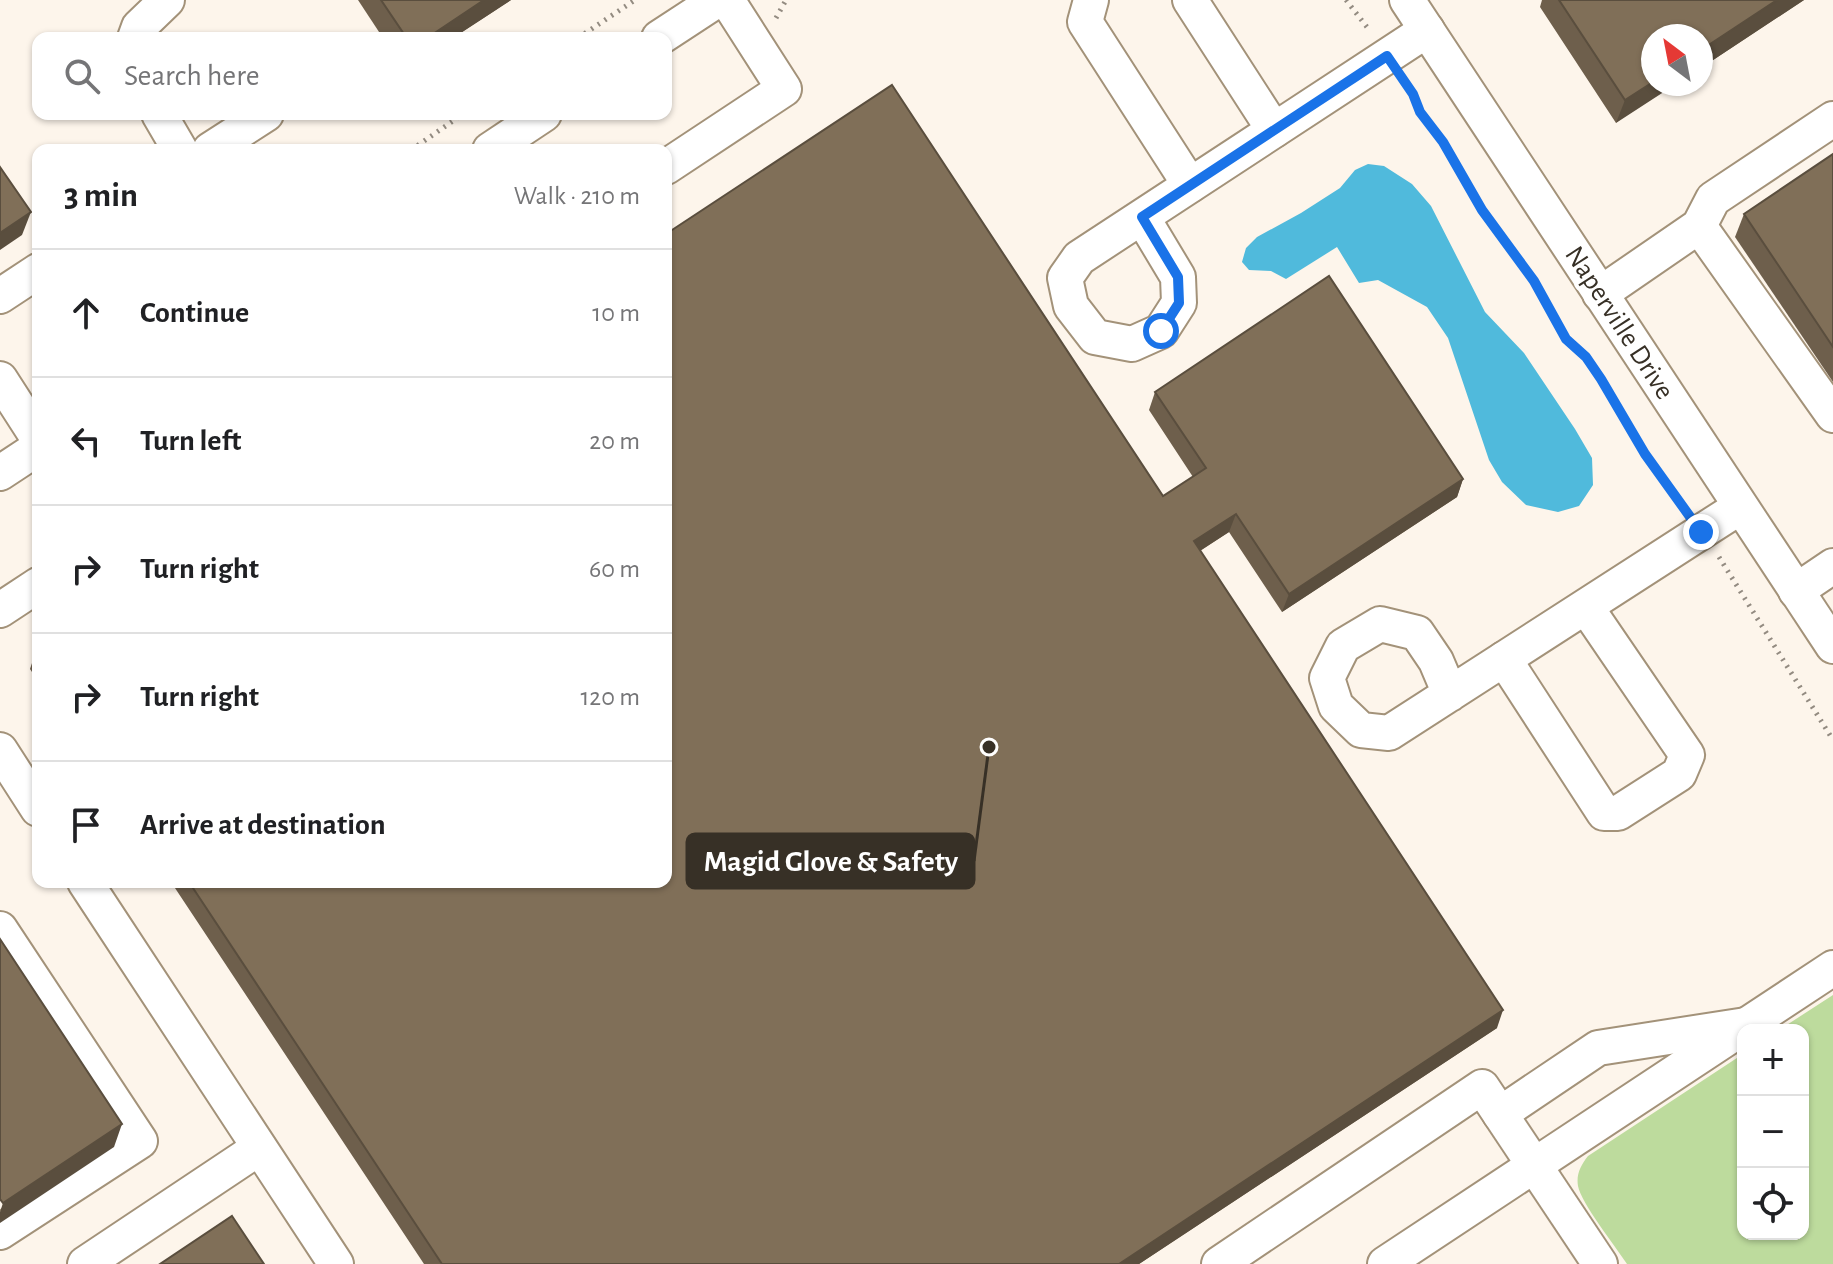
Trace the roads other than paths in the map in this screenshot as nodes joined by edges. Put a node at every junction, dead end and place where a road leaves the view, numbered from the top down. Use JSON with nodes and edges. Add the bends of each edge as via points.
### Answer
{"nodes":[{"id":1,"x":167,"y":0,"type":"edge"},
{"id":2,"x":727,"y":0,"type":"edge"},
{"id":3,"x":1091,"y":0,"type":"edge"},
{"id":4,"x":1190,"y":0,"type":"edge"},
{"id":5,"x":697,"y":5,"type":"edge"},
{"id":6,"x":1423,"y":11,"type":"edge"},
{"id":7,"x":137,"y":32,"type":"edge"},
{"id":8,"x":666,"y":32,"type":"edge"},
{"id":9,"x":1833,"y":119,"type":"edge"},
{"id":10,"x":162,"y":120,"type":"edge"},
{"id":11,"x":257,"y":120,"type":"edge"},
{"id":12,"x":535,"y":120,"type":"edge"},
{"id":13,"x":1274,"y":130,"type":"junction"},
{"id":14,"x":176,"y":144,"type":"edge"},
{"id":15,"x":219,"y":144,"type":"edge"},
{"id":16,"x":499,"y":144,"type":"edge"},
{"id":17,"x":672,"y":163,"type":"edge"},
{"id":18,"x":1190,"y":185,"type":"junction"},
{"id":19,"x":1142,"y":217,"type":"dead end"},
{"id":20,"x":1699,"y":226,"type":"junction"},
{"id":21,"x":32,"y":275,"type":"edge"},
{"id":22,"x":1600,"y":294,"type":"junction"},
{"id":23,"x":0,"y":296,"type":"edge"},
{"id":24,"x":0,"y":379,"type":"edge"},
{"id":25,"x":1833,"y":415,"type":"edge"},
{"id":26,"x":32,"y":429,"type":"edge"},
{"id":27,"x":32,"y":452,"type":"edge"},
{"id":28,"x":0,"y":473,"type":"edge"},
{"id":29,"x":1740,"y":507,"type":"junction"},
{"id":30,"x":1833,"y":566,"type":"edge"},
{"id":31,"x":32,"y":589,"type":"edge"},
{"id":32,"x":1796,"y":591,"type":"junction"},
{"id":33,"x":1586,"y":607,"type":"junction"},
{"id":34,"x":0,"y":610,"type":"edge"},
{"id":35,"x":1833,"y":646,"type":"edge"},
{"id":36,"x":1504,"y":659,"type":"junction"},
{"id":37,"x":1450,"y":694,"type":"dead end"},
{"id":38,"x":0,"y":750,"type":"edge"},
{"id":39,"x":32,"y":800,"type":"edge"},
{"id":40,"x":89,"y":888,"type":"edge"},
{"id":41,"x":0,"y":929,"type":"edge"},
{"id":42,"x":1833,"y":968,"type":"edge"},
{"id":43,"x":1748,"y":1024,"type":"edge"},
{"id":44,"x":1737,"y":1026,"type":"edge"},
{"id":45,"x":1737,"y":1031,"type":"edge"},
{"id":46,"x":1500,"y":1114,"type":"junction"},
{"id":47,"x":259,"y":1148,"type":"junction"},
{"id":48,"x":1534,"y":1164,"type":"junction"},
{"id":49,"x":0,"y":1232,"type":"edge"},
{"id":50,"x":85,"y":1264,"type":"edge"},
{"id":51,"x":336,"y":1264,"type":"edge"},
{"id":52,"x":1219,"y":1264,"type":"edge"},
{"id":53,"x":1385,"y":1264,"type":"edge"},
{"id":54,"x":1600,"y":1264,"type":"edge"}],
"edges":[{"from":1,"to":7,"type":"street"},
{"from":2,"to":17,"type":"street","via":[[784,89]]},
{"from":3,"to":18,"type":"street","via":[[1085,22]]},
{"from":4,"to":13,"type":"street"},
{"from":5,"to":8,"type":"street"},
{"from":6,"to":13,"type":"street","via":[[1387,56]]},
{"from":6,"to":22,"type":"street","name":"Naperville Drive"},
{"from":9,"to":20,"type":"street","via":[[1713,199]]},
{"from":10,"to":14,"type":"street"},
{"from":11,"to":15,"type":"street"},
{"from":12,"to":16,"type":"street"},
{"from":13,"to":18,"type":"street"},
{"from":18,"to":19,"type":"street"},
{"from":20,"to":22,"type":"street"},
{"from":20,"to":25,"type":"street"},
{"from":21,"to":23,"type":"street"},
{"from":22,"to":29,"type":"street","name":"Naperville Drive"},
{"from":24,"to":26,"type":"street"},
{"from":27,"to":28,"type":"street"},
{"from":29,"to":32,"type":"street","name":"Naperville Drive"},
{"from":29,"to":33,"type":"street"},
{"from":30,"to":32,"type":"street"},
{"from":31,"to":34,"type":"street"},
{"from":32,"to":35,"type":"street","name":"Naperville Drive"},
{"from":33,"to":36,"type":"street"},
{"from":33,"to":36,"type":"street","via":[[1687,755],[1679,774],[1618,813],[1604,813]]},
{"from":36,"to":37,"type":"street"},
{"from":38,"to":39,"type":"street"},
{"from":40,"to":47,"type":"street"},
{"from":41,"to":49,"type":"street","via":[[140,1141]]},
{"from":42,"to":43,"type":"street"},
{"from":44,"to":46,"type":"street","via":[[1598,1048]]},
{"from":45,"to":48,"type":"street"},
{"from":46,"to":48,"type":"street"},
{"from":46,"to":52,"type":"street","via":[[1482,1087]]},
{"from":47,"to":50,"type":"street"},
{"from":47,"to":51,"type":"street"},
{"from":48,"to":53,"type":"street"},
{"from":48,"to":54,"type":"street"}]}
